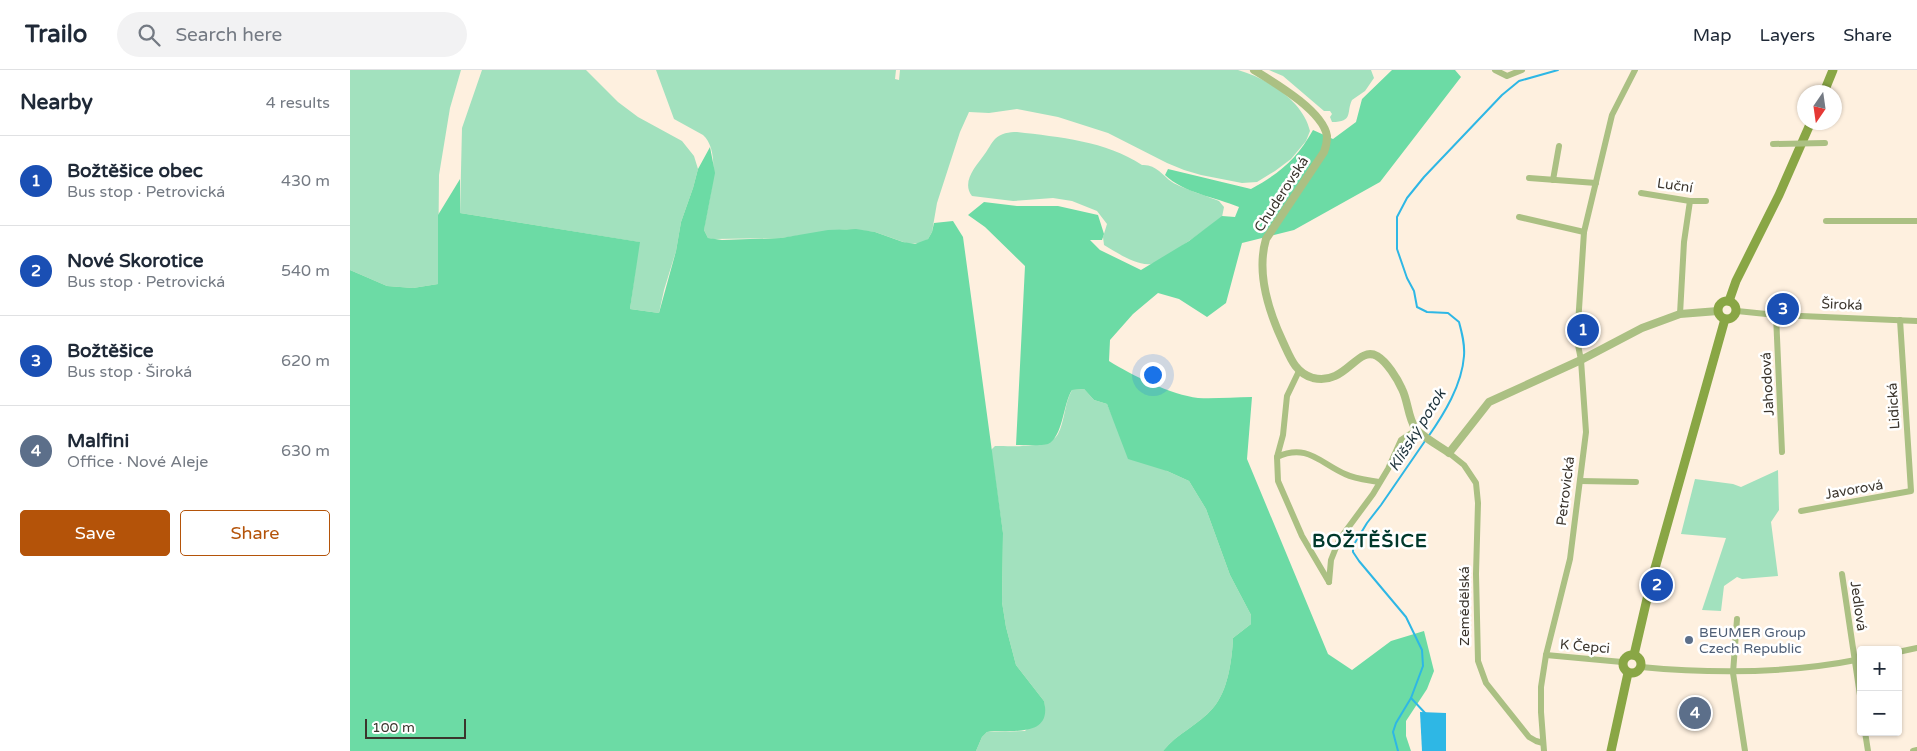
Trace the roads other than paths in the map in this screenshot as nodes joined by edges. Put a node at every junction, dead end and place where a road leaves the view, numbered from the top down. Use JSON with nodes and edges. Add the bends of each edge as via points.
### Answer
{"nodes":[{"id":1,"x":1254,"y":70,"type":"edge"},
{"id":2,"x":1495,"y":70,"type":"edge"},
{"id":3,"x":1522,"y":70,"type":"edge"},
{"id":4,"x":1635,"y":70,"type":"edge"},
{"id":5,"x":1833,"y":70,"type":"edge"},
{"id":6,"x":1827,"y":85,"type":"edge"},
{"id":7,"x":1807,"y":130,"type":"edge"},
{"id":8,"x":1826,"y":143,"type":"dead end"},
{"id":9,"x":1774,"y":144,"type":"dead end"},
{"id":10,"x":1559,"y":146,"type":"dead end"},
{"id":11,"x":1529,"y":178,"type":"dead end"},
{"id":12,"x":1553,"y":180,"type":"junction"},
{"id":13,"x":1596,"y":183,"type":"junction"},
{"id":14,"x":1641,"y":193,"type":"dead end"},
{"id":15,"x":1690,"y":201,"type":"junction"},
{"id":16,"x":1706,"y":201,"type":"dead end"},
{"id":17,"x":1518,"y":217,"type":"dead end"},
{"id":18,"x":1917,"y":220,"type":"edge"},
{"id":19,"x":1826,"y":221,"type":"dead end"},
{"id":20,"x":1584,"y":232,"type":"junction"},
{"id":21,"x":1729,"y":301,"type":"junction"},
{"id":22,"x":1718,"y":311,"type":"junction"},
{"id":23,"x":1737,"y":311,"type":"junction"},
{"id":24,"x":1680,"y":314,"type":"junction"},
{"id":25,"x":1776,"y":314,"type":"junction"},
{"id":26,"x":1724,"y":319,"type":"junction"},
{"id":27,"x":1900,"y":320,"type":"junction"},
{"id":28,"x":1917,"y":321,"type":"edge"},
{"id":29,"x":1581,"y":360,"type":"junction"},
{"id":30,"x":1299,"y":371,"type":"junction"},
{"id":31,"x":1416,"y":430,"type":"junction"},
{"id":32,"x":1782,"y":452,"type":"dead end"},
{"id":33,"x":1449,"y":453,"type":"junction"},
{"id":34,"x":1277,"y":457,"type":"junction"},
{"id":35,"x":1580,"y":481,"type":"junction"},
{"id":36,"x":1379,"y":482,"type":"junction"},
{"id":37,"x":1636,"y":482,"type":"dead end"},
{"id":38,"x":1911,"y":491,"type":"joint"},
{"id":39,"x":1801,"y":511,"type":"dead end"},
{"id":40,"x":1842,"y":574,"type":"dead end"},
{"id":41,"x":1737,"y":619,"type":"dead end"},
{"id":42,"x":1917,"y":648,"type":"edge"},
{"id":43,"x":1902,"y":651,"type":"edge"},
{"id":44,"x":1546,"y":655,"type":"junction"},
{"id":45,"x":1634,"y":655,"type":"junction"},
{"id":46,"x":1857,"y":655,"type":"edge"},
{"id":47,"x":1857,"y":660,"type":"edge"},
{"id":48,"x":1622,"y":662,"type":"junction"},
{"id":49,"x":1641,"y":666,"type":"junction"},
{"id":50,"x":1628,"y":673,"type":"junction"},
{"id":51,"x":1733,"y":673,"type":"junction"},
{"id":52,"x":1866,"y":736,"type":"edge"},
{"id":53,"x":1543,"y":743,"type":"junction"},
{"id":54,"x":1917,"y":750,"type":"edge"},
{"id":55,"x":1544,"y":751,"type":"edge"},
{"id":56,"x":1611,"y":751,"type":"edge"},
{"id":57,"x":1745,"y":751,"type":"edge"},
{"id":58,"x":1868,"y":751,"type":"edge"},
{"id":59,"x":1913,"y":751,"type":"edge"}],
"edges":[{"from":1,"to":30,"type":"street","name":"Chuderovská","via":[[1300,100],[1320,122],[1327,136],[1324,152],[1266,239],[1262,257],[1269,308],[1291,361]]},
{"from":2,"to":3,"type":"street","via":[[1507,76]]},
{"from":4,"to":13,"type":"street","name":"Petrovická","via":[[1612,116]]},
{"from":5,"to":6,"type":"main road"},
{"from":7,"to":21,"type":"main road"},
{"from":8,"to":9,"type":"street","bridge":true},
{"from":10,"to":12,"type":"street"},
{"from":11,"to":12,"type":"street"},
{"from":12,"to":13,"type":"street"},
{"from":13,"to":20,"type":"street","name":"Petrovická"},
{"from":14,"to":15,"type":"street","name":"Luční"},
{"from":15,"to":16,"type":"street","name":"Luční"},
{"from":15,"to":24,"type":"street"},
{"from":17,"to":20,"type":"street"},
{"from":18,"to":19,"type":"street"},
{"from":20,"to":29,"type":"street","name":"Petrovická","via":[[1577,317]]},
{"from":21,"to":22,"type":"main road","via":[[1720,304]]},
{"from":21,"to":23,"type":"main road","via":[[1735,304]]},
{"from":22,"to":24,"type":"street"},
{"from":22,"to":26,"type":"main road"},
{"from":23,"to":25,"type":"street","name":"Široká"},
{"from":23,"to":26,"type":"main road","via":[[1733,318]]},
{"from":24,"to":29,"type":"street","via":[[1642,328]]},
{"from":25,"to":27,"type":"street","name":"Široká"},
{"from":25,"to":32,"type":"street","name":"Jahodová"},
{"from":26,"to":45,"type":"main road"},
{"from":27,"to":28,"type":"street","name":"Široká"},
{"from":27,"to":38,"type":"street","name":"Lidická"},
{"from":29,"to":33,"type":"street","via":[[1489,402]]},
{"from":29,"to":35,"type":"street","name":"Petrovická","via":[[1586,432]]},
{"from":30,"to":31,"type":"street","via":[[1313,378],[1329,379],[1342,374],[1366,354],[1376,355],[1387,365],[1402,389]]},
{"from":30,"to":34,"type":"street","via":[[1287,396]]},
{"from":31,"to":33,"type":"street"},
{"from":31,"to":36,"type":"street","via":[[1401,440]]},
{"from":33,"to":53,"type":"street","name":"Zemědělská","via":[[1476,482],[1478,661],[1492,692],[1529,737]]},
{"from":34,"to":36,"type":"street","via":[[1288,452],[1310,453],[1346,475]]},
{"from":34,"to":36,"type":"street","via":[[1278,481],[1302,536],[1329,582],[1331,560],[1339,540]]},
{"from":35,"to":37,"type":"street"},
{"from":35,"to":44,"type":"street","name":"Petrovická","via":[[1570,559]]},
{"from":38,"to":39,"type":"street","name":"Javorová"},
{"from":40,"to":46,"type":"street","name":"Jedlová"},
{"from":41,"to":51,"type":"street"},
{"from":42,"to":43,"type":"street"},
{"from":44,"to":48,"type":"street","name":"K Čepci"},
{"from":44,"to":53,"type":"street","name":"Petrovická","via":[[1540,712]]},
{"from":45,"to":48,"type":"main road","via":[[1627,656]]},
{"from":45,"to":49,"type":"main road","via":[[1640,659]]},
{"from":47,"to":51,"type":"street","via":[[1805,669]]},
{"from":48,"to":50,"type":"main road"},
{"from":49,"to":50,"type":"main road","via":[[1636,673]]},
{"from":49,"to":51,"type":"street"},
{"from":50,"to":56,"type":"main road"},
{"from":51,"to":57,"type":"street"},
{"from":52,"to":58,"type":"street"},
{"from":53,"to":55,"type":"street","name":"Petrovická"},
{"from":54,"to":59,"type":"street"}]}
